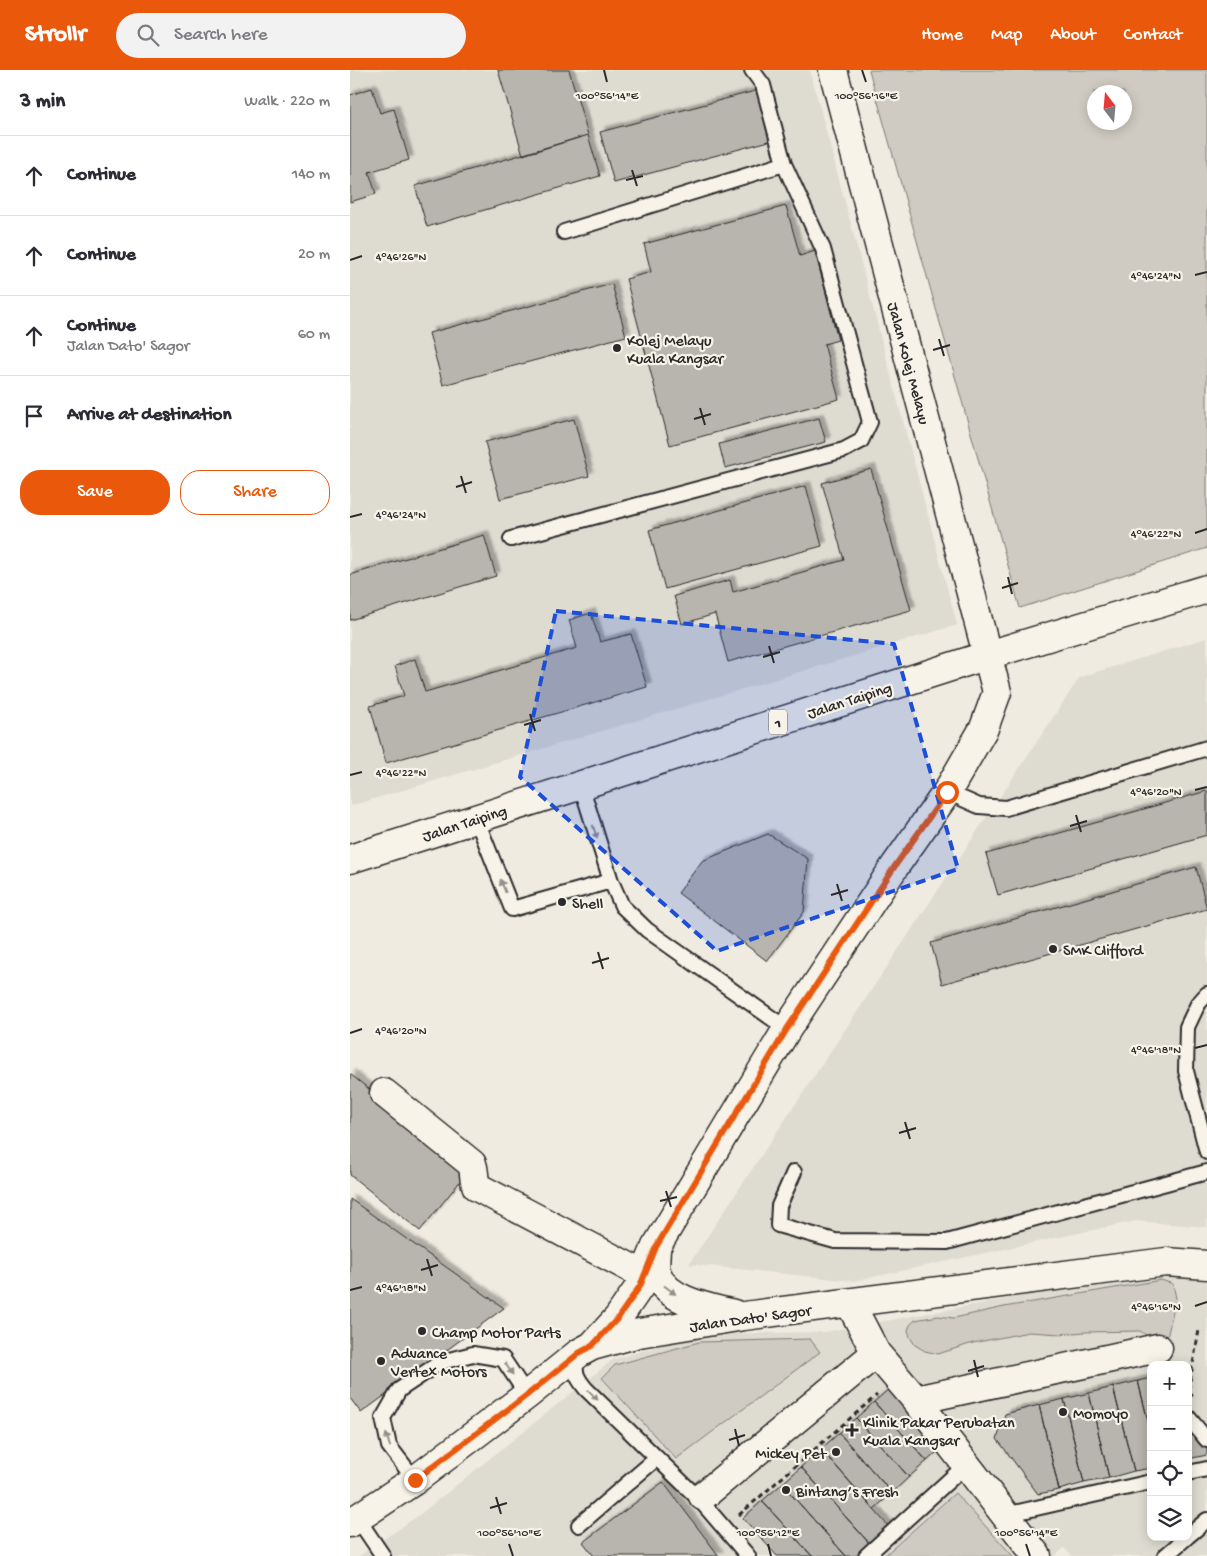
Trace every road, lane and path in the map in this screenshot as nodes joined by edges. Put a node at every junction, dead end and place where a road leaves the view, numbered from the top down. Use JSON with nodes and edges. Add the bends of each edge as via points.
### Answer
{"nodes":[{"id":1,"x":752,"y":70,"type":"edge"},
{"id":2,"x":832,"y":70,"type":"edge"},
{"id":3,"x":784,"y":164,"type":"junction"},
{"id":4,"x":564,"y":232,"type":"dead end"},
{"id":5,"x":511,"y":539,"type":"dead end"},
{"id":6,"x":1207,"y":589,"type":"edge"},
{"id":7,"x":988,"y":655,"type":"junction"},
{"id":8,"x":1207,"y":748,"type":"edge"},
{"id":9,"x":580,"y":785,"type":"junction"},
{"id":10,"x":947,"y":792,"type":"junction"},
{"id":11,"x":476,"y":818,"type":"junction"},
{"id":12,"x":350,"y":859,"type":"edge"},
{"id":13,"x":611,"y":881,"type":"junction"},
{"id":14,"x":1207,"y":994,"type":"edge"},
{"id":15,"x":787,"y":1029,"type":"junction"},
{"id":16,"x":384,"y":1093,"type":"dead end"},
{"id":17,"x":1207,"y":1152,"type":"edge"},
{"id":18,"x":794,"y":1172,"type":"dead end"},
{"id":19,"x":1207,"y":1172,"type":"edge"},
{"id":20,"x":656,"y":1247,"type":"junction"},
{"id":21,"x":1207,"y":1265,"type":"edge"},
{"id":22,"x":642,"y":1280,"type":"junction"},
{"id":23,"x":850,"y":1303,"type":"junction"},
{"id":24,"x":636,"y":1315,"type":"junction"},
{"id":25,"x":744,"y":1316,"type":"junction"},
{"id":26,"x":667,"y":1328,"type":"junction"},
{"id":27,"x":1199,"y":1330,"type":"dead end"},
{"id":28,"x":594,"y":1347,"type":"junction"},
{"id":29,"x":876,"y":1353,"type":"junction"},
{"id":30,"x":1160,"y":1356,"type":"edge"},
{"id":31,"x":898,"y":1377,"type":"junction"},
{"id":32,"x":527,"y":1395,"type":"junction"},
{"id":33,"x":1194,"y":1397,"type":"dead end"},
{"id":34,"x":916,"y":1400,"type":"junction"},
{"id":35,"x":1192,"y":1422,"type":"edge"},
{"id":36,"x":1207,"y":1440,"type":"edge"},
{"id":37,"x":657,"y":1458,"type":"junction"},
{"id":38,"x":967,"y":1464,"type":"junction"},
{"id":39,"x":1207,"y":1469,"type":"edge"},
{"id":40,"x":1192,"y":1472,"type":"edge"},
{"id":41,"x":415,"y":1480,"type":"junction"},
{"id":42,"x":1147,"y":1483,"type":"edge"},
{"id":43,"x":703,"y":1496,"type":"dead end"},
{"id":44,"x":1005,"y":1515,"type":"junction"},
{"id":45,"x":734,"y":1519,"type":"dead end"},
{"id":46,"x":1207,"y":1520,"type":"edge"},
{"id":47,"x":354,"y":1521,"type":"edge"},
{"id":48,"x":579,"y":1525,"type":"dead end"},
{"id":49,"x":1192,"y":1533,"type":"edge"},
{"id":50,"x":1183,"y":1541,"type":"edge"},
{"id":51,"x":383,"y":1556,"type":"edge"},
{"id":52,"x":748,"y":1556,"type":"edge"},
{"id":53,"x":866,"y":1556,"type":"edge"},
{"id":54,"x":1037,"y":1556,"type":"edge"},
{"id":55,"x":1165,"y":1556,"type":"edge"}],
"edges":[{"from":1,"to":3,"type":"lane","via":[[763,85]]},
{"from":2,"to":7,"type":"main road","name":"Jalan Kolej Melayu"},
{"from":3,"to":4,"type":"lane"},
{"from":3,"to":5,"type":"lane","via":[[823,249],[870,422],[861,441],[844,450]]},
{"from":6,"to":7,"type":"main road","name":"Jalan Taiping","number":"1"},
{"from":7,"to":9,"type":"main road","name":"Jalan Taiping","number":"1"},
{"from":7,"to":10,"type":"main road","name":"Jalan Kolej Melayu","via":[[997,692],[984,728]]},
{"from":8,"to":10,"type":"lane","via":[[1006,808],[979,806]]},
{"from":9,"to":11,"type":"main road","name":"Jalan Taiping","number":"1"},
{"from":9,"to":13,"type":"lane","one_way":true},
{"from":10,"to":15,"type":"main road","name":"Jalan Kolej Melayu"},
{"from":11,"to":12,"type":"main road","name":"Jalan Taiping","number":"1"},
{"from":13,"to":11,"type":"lane","one_way":true,"via":[[512,909]]},
{"from":13,"to":15,"type":"lane","via":[[622,906],[647,930]]},
{"from":14,"to":17,"type":"lane","via":[[1198,1004],[1187,1027],[1186,1070]]},
{"from":15,"to":20,"type":"main road","name":"Jalan Kolej Melayu"},
{"from":16,"to":22,"type":"main road","via":[[472,1164],[477,1187]]},
{"from":18,"to":19,"type":"lane","via":[[779,1206],[778,1226],[835,1241],[947,1242]]},
{"from":20,"to":22,"type":"main road","name":"Jalan Kolej Melayu"},
{"from":20,"to":25,"type":"main road","one_way":true,"via":[[656,1274],[666,1290],[692,1303]]},
{"from":21,"to":23,"type":"main road","name":"Jalan Dato' Sagor","via":[[1166,1262]]},
{"from":22,"to":24,"type":"main road"},
{"from":22,"to":28,"type":"main road","via":[[618,1318]]},
{"from":23,"to":25,"type":"main road","name":"Jalan Dato' Sagor"},
{"from":23,"to":29,"type":"main road"},
{"from":24,"to":26,"type":"main road","via":[[645,1322]]},
{"from":24,"to":28,"type":"main road"},
{"from":25,"to":26,"type":"main road","name":"Jalan Dato' Sagor"},
{"from":26,"to":28,"type":"main road","name":"Jalan Dato' Sagor"},
{"from":27,"to":33,"type":"path","via":[[1188,1392]]},
{"from":28,"to":32,"type":"main road","name":"Jalan Dato' Sagor"},
{"from":28,"to":37,"type":"lane","one_way":true,"via":[[575,1367],[578,1379]]},
{"from":29,"to":31,"type":"main road"},
{"from":29,"to":43,"type":"main road"},
{"from":30,"to":34,"type":"main road"},
{"from":31,"to":34,"type":"main road"},
{"from":31,"to":45,"type":"path"},
{"from":32,"to":41,"type":"main road","name":"Jalan Dato' Sagor"},
{"from":41,"to":32,"type":"lane","one_way":true,"via":[[389,1446],[383,1418],[399,1390],[441,1362],[473,1354],[503,1359]]},
{"from":34,"to":38,"type":"main road"},
{"from":35,"to":36,"type":"lane"},
{"from":37,"to":48,"type":"lane"},
{"from":37,"to":52,"type":"lane","via":[[699,1499]]},
{"from":38,"to":44,"type":"main road"},
{"from":38,"to":53,"type":"lane"},
{"from":39,"to":40,"type":"lane"},
{"from":41,"to":47,"type":"main road","name":"Jalan Dato' Sagor"},
{"from":42,"to":44,"type":"lane"},
{"from":44,"to":54,"type":"main road"},
{"from":46,"to":49,"type":"lane"},
{"from":47,"to":51,"type":"lane"},
{"from":50,"to":55,"type":"lane"}]}
